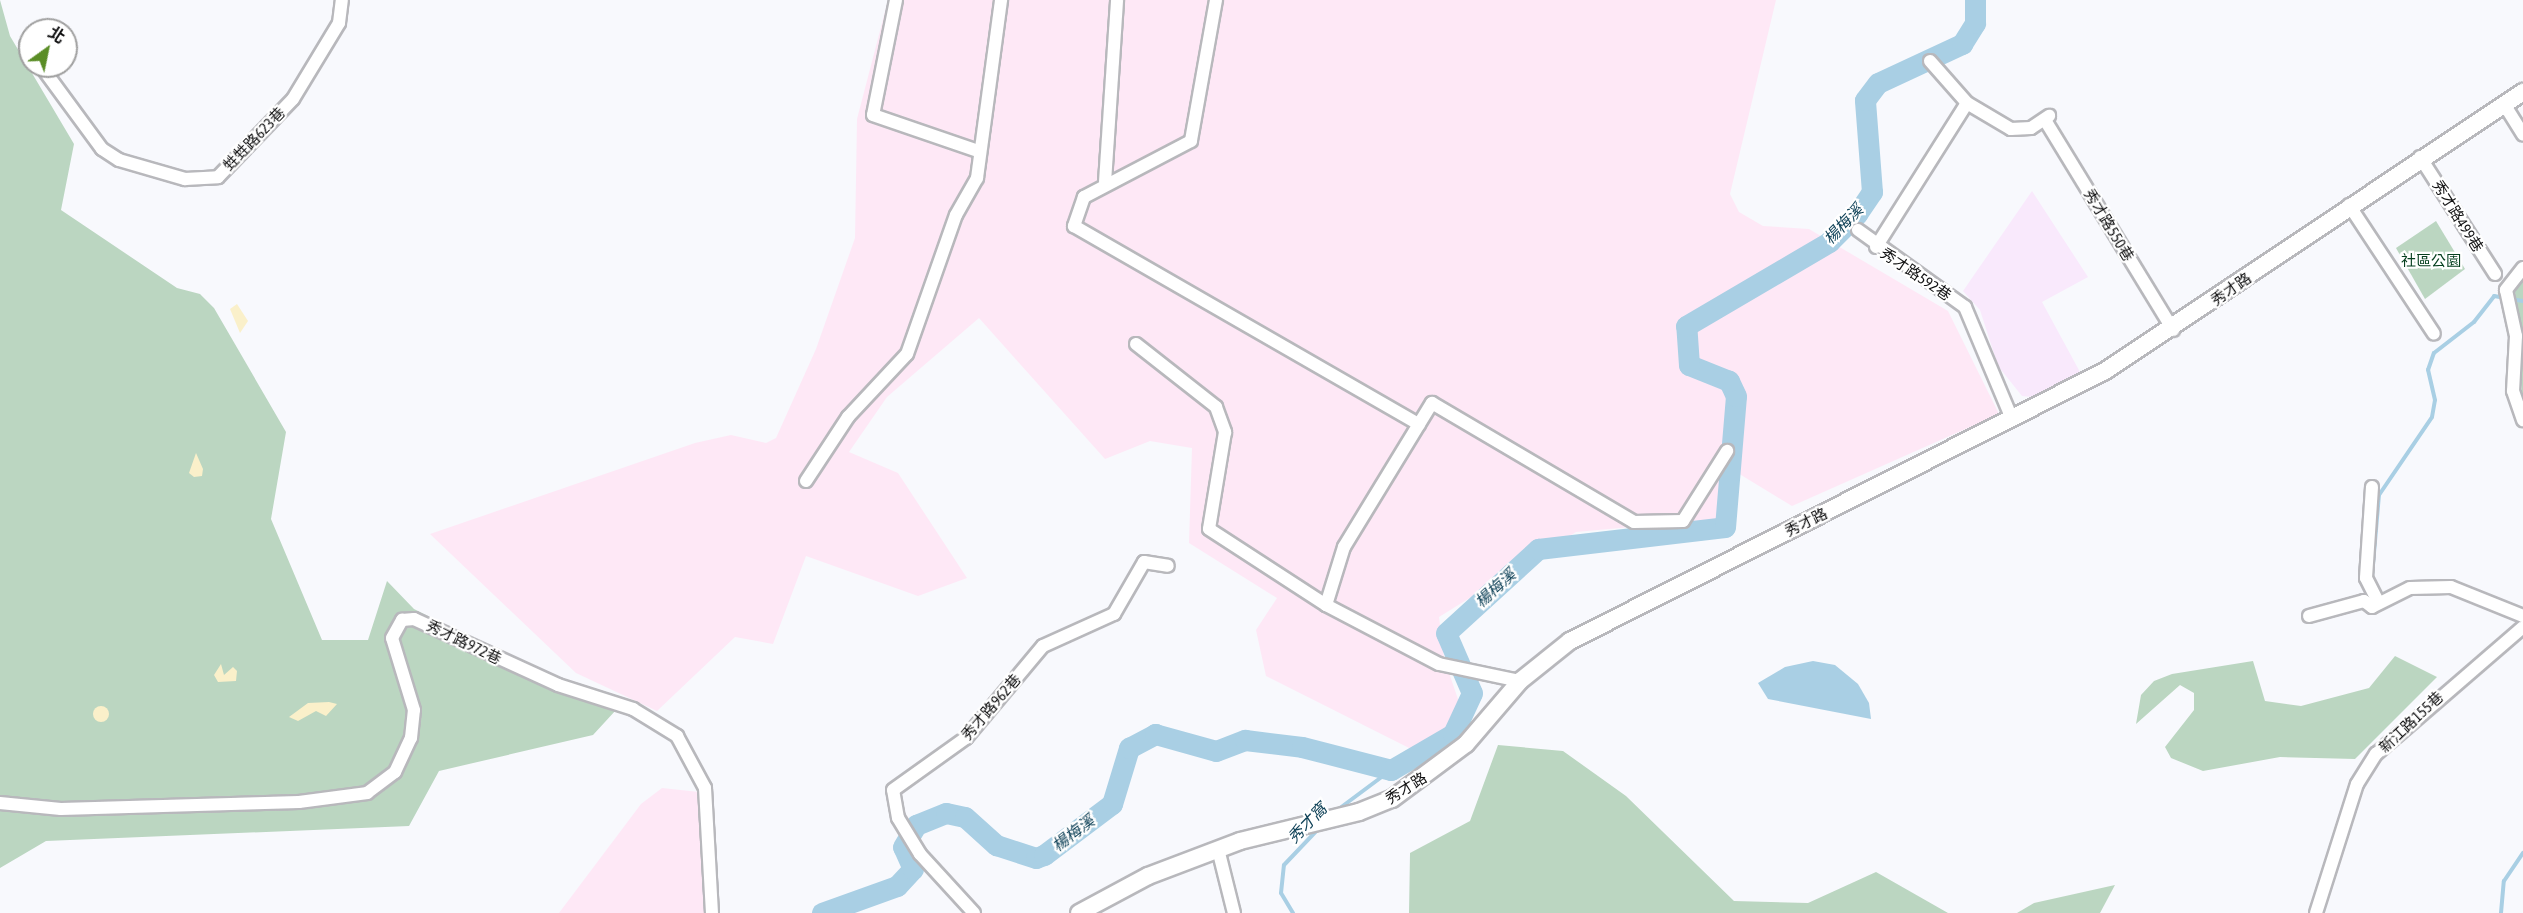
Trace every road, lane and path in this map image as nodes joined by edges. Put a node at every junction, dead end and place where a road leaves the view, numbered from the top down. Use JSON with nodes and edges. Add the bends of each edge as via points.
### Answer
{"nodes":[{"id":1,"x":342,"y":0,"type":"edge"},
{"id":2,"x":896,"y":0,"type":"edge"},
{"id":3,"x":1001,"y":0,"type":"edge"},
{"id":4,"x":1117,"y":0,"type":"edge"},
{"id":5,"x":1216,"y":0,"type":"edge"},
{"id":6,"x":1930,"y":61,"type":"dead end"},
{"id":7,"x":50,"y":78,"type":"edge"},
{"id":8,"x":2523,"y":92,"type":"edge"},
{"id":9,"x":1967,"y":103,"type":"junction"},
{"id":10,"x":2504,"y":104,"type":"junction"},
{"id":11,"x":2523,"y":134,"type":"edge"},
{"id":12,"x":978,"y":152,"type":"junction"},
{"id":13,"x":2420,"y":157,"type":"junction"},
{"id":14,"x":1105,"y":182,"type":"junction"},
{"id":15,"x":2349,"y":204,"type":"junction"},
{"id":16,"x":1858,"y":230,"type":"dead end"},
{"id":17,"x":1876,"y":247,"type":"junction"},
{"id":18,"x":2523,"y":268,"type":"edge"},
{"id":19,"x":2495,"y":274,"type":"dead end"},
{"id":20,"x":2173,"y":330,"type":"junction"},
{"id":21,"x":2434,"y":334,"type":"dead end"},
{"id":22,"x":1136,"y":344,"type":"dead end"},
{"id":23,"x":2012,"y":419,"type":"junction"},
{"id":24,"x":2523,"y":420,"type":"edge"},
{"id":25,"x":1419,"y":424,"type":"junction"},
{"id":26,"x":1727,"y":451,"type":"dead end"},
{"id":27,"x":806,"y":481,"type":"dead end"},
{"id":28,"x":2372,"y":487,"type":"dead end"},
{"id":29,"x":1168,"y":566,"type":"dead end"},
{"id":30,"x":2379,"y":603,"type":"junction"},
{"id":31,"x":1326,"y":605,"type":"junction"},
{"id":32,"x":2309,"y":616,"type":"dead end"},
{"id":33,"x":2523,"y":616,"type":"edge"},
{"id":34,"x":2523,"y":627,"type":"edge"},
{"id":35,"x":1520,"y":681,"type":"junction"},
{"id":36,"x":0,"y":804,"type":"edge"},
{"id":37,"x":1218,"y":849,"type":"junction"},
{"id":38,"x":1105,"y":907,"type":"edge"},
{"id":39,"x":712,"y":913,"type":"edge"},
{"id":40,"x":974,"y":913,"type":"edge"},
{"id":41,"x":1079,"y":913,"type":"edge"},
{"id":42,"x":1234,"y":913,"type":"edge"},
{"id":43,"x":2316,"y":913,"type":"edge"}],
"edges":[{"from":1,"to":7,"type":"street","name":"甡甡路623巷","via":[[339,23],[294,99],[218,177],[185,179],[119,160],[102,149]]},
{"from":2,"to":12,"type":"street","via":[[873,115]]},
{"from":3,"to":12,"type":"street"},
{"from":4,"to":14,"type":"street"},
{"from":5,"to":14,"type":"street","via":[[1191,141],[1178,152]]},
{"from":6,"to":9,"type":"street"},
{"from":8,"to":10,"type":"main road","name":"秀才路"},
{"from":9,"to":17,"type":"street"},
{"from":9,"to":20,"type":"street","name":"秀才路550巷","via":[[2011,129],[2048,118]]},
{"from":10,"to":11,"type":"street"},
{"from":10,"to":13,"type":"main road","name":"秀才路"},
{"from":12,"to":27,"type":"street","via":[[977,178],[956,215],[907,354],[848,417]]},
{"from":13,"to":15,"type":"main road","name":"秀才路"},
{"from":13,"to":19,"type":"street","name":"秀才路499巷"},
{"from":14,"to":25,"type":"street","via":[[1084,197],[1074,226]]},
{"from":15,"to":20,"type":"main road","name":"秀才路"},
{"from":15,"to":21,"type":"street"},
{"from":16,"to":17,"type":"street","name":"秀才路592巷"},
{"from":17,"to":23,"type":"street","name":"秀才路592巷","via":[[1965,307]]},
{"from":18,"to":24,"type":"street","via":[[2506,290],[2516,336],[2513,391]]},
{"from":20,"to":23,"type":"main road","name":"秀才路"},
{"from":22,"to":31,"type":"street","via":[[1216,407],[1225,432],[1209,529]]},
{"from":23,"to":35,"type":"main road","name":"秀才路","via":[[1606,621],[1570,641]]},
{"from":25,"to":26,"type":"street","via":[[1432,403],[1634,522],[1683,521]]},
{"from":25,"to":31,"type":"street","via":[[1344,547]]},
{"from":28,"to":30,"type":"street","via":[[2366,578]]},
{"from":29,"to":40,"type":"street","name":"秀才路962巷","via":[[1144,562],[1109,619],[1043,646],[966,738],[893,790],[898,818],[920,854]]},
{"from":30,"to":32,"type":"street"},
{"from":30,"to":33,"type":"street","via":[[2410,588],[2451,587]]},
{"from":31,"to":35,"type":"street","via":[[1438,664]]},
{"from":34,"to":43,"type":"street","name":"新江路155巷","via":[[2376,754],[2357,784]]},
{"from":35,"to":37,"type":"main road","name":"秀才路","via":[[1466,744],[1392,799]]},
{"from":36,"to":39,"type":"street","name":"秀才路972巷","via":[[61,809],[299,802],[367,793],[394,772],[411,738],[414,710],[392,638],[402,620],[414,618],[558,685],[633,709],[677,736],[696,763],[705,788]]},
{"from":37,"to":38,"type":"main road","name":"秀才路","via":[[1148,876]]},
{"from":37,"to":42,"type":"street"},
{"from":38,"to":41,"type":"main road","name":"秀才路"}]}
